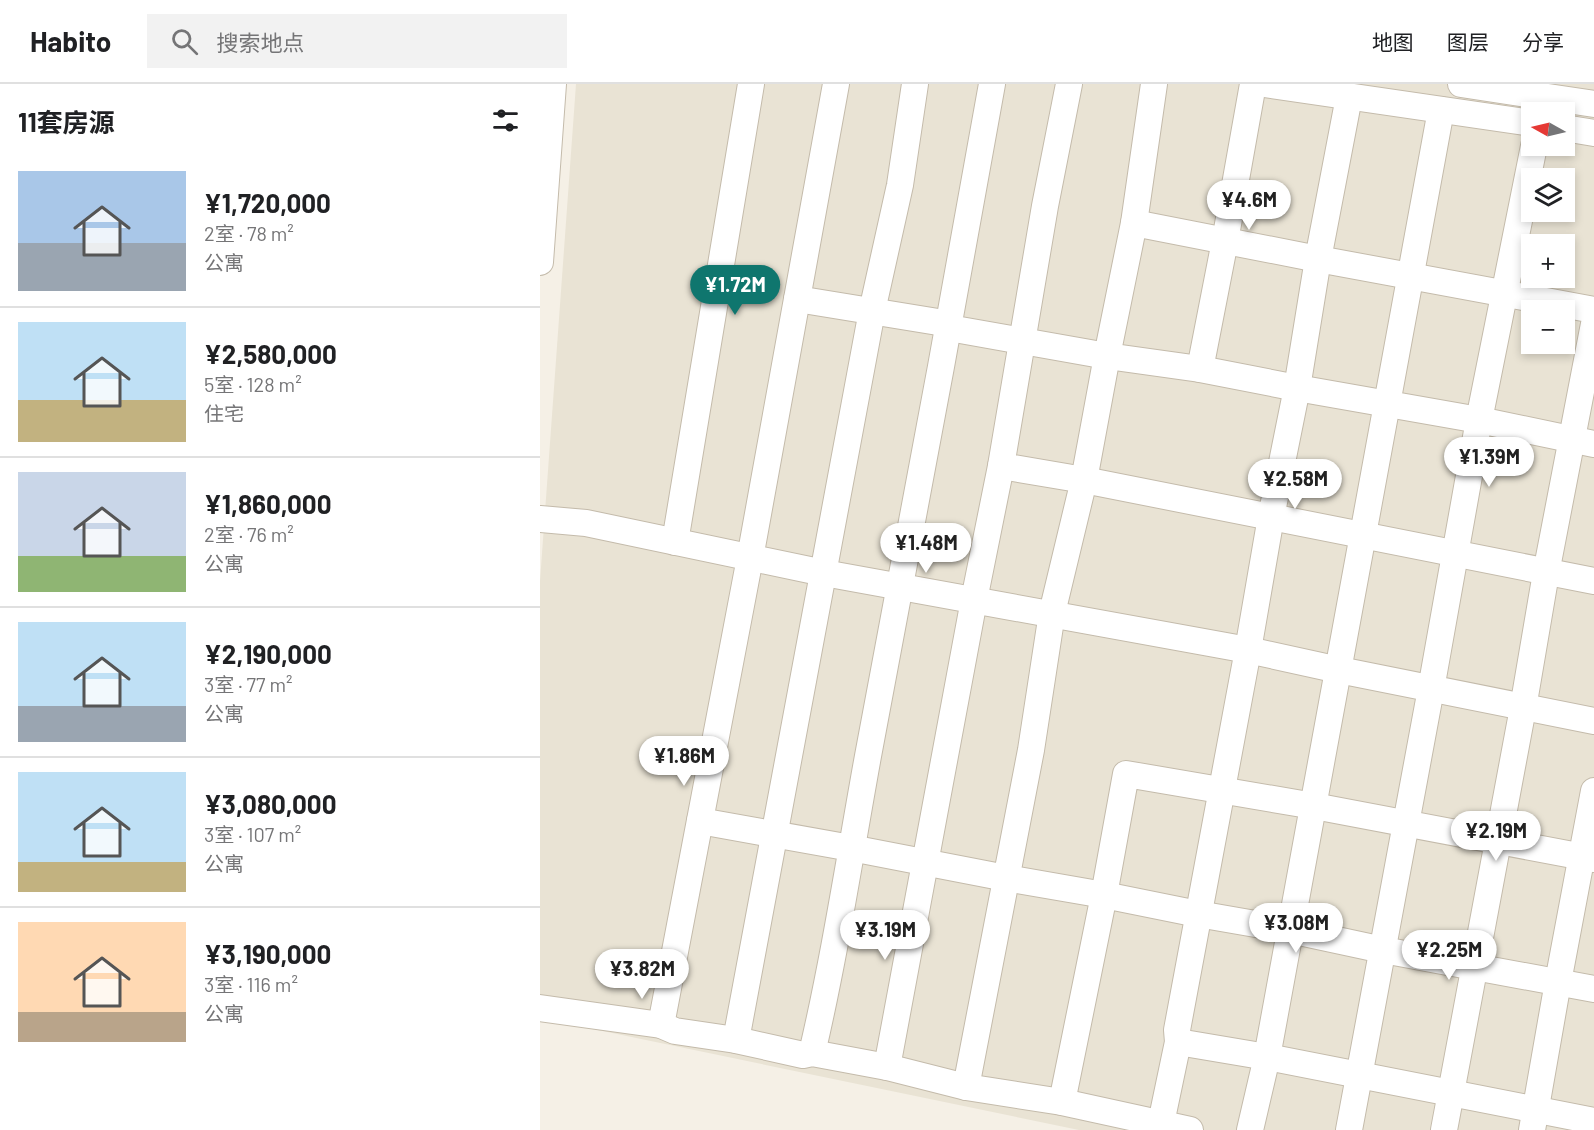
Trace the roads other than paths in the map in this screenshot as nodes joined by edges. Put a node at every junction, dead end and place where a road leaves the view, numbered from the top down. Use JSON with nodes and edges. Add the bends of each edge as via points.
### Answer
{"nodes":[{"id":1,"x":553,"y":84,"type":"edge"},
{"id":2,"x":751,"y":84,"type":"edge"},
{"id":3,"x":836,"y":84,"type":"edge"},
{"id":4,"x":915,"y":84,"type":"edge"},
{"id":5,"x":992,"y":84,"type":"edge"},
{"id":6,"x":1070,"y":84,"type":"edge"},
{"id":7,"x":1154,"y":84,"type":"edge"},
{"id":8,"x":1253,"y":84,"type":"edge"},
{"id":9,"x":1264,"y":84,"type":"edge"},
{"id":10,"x":1461,"y":84,"type":"edge"},
{"id":11,"x":1349,"y":97,"type":"junction"},
{"id":12,"x":1594,"y":104,"type":"edge"},
{"id":13,"x":1441,"y":110,"type":"junction"},
{"id":14,"x":1521,"y":121,"type":"edge"},
{"id":15,"x":1575,"y":130,"type":"edge"},
{"id":16,"x":1594,"y":133,"type":"edge"},
{"id":17,"x":1532,"y":156,"type":"edge"},
{"id":18,"x":1134,"y":223,"type":"junction"},
{"id":19,"x":1225,"y":241,"type":"junction"},
{"id":20,"x":1317,"y":259,"type":"junction"},
{"id":21,"x":540,"y":262,"type":"edge"},
{"id":22,"x":1410,"y":277,"type":"junction"},
{"id":23,"x":1504,"y":294,"type":"junction"},
{"id":24,"x":797,"y":299,"type":"junction"},
{"id":25,"x":1594,"y":310,"type":"edge"},
{"id":26,"x":872,"y":311,"type":"junction"},
{"id":27,"x":1594,"y":324,"type":"edge"},
{"id":28,"x":949,"y":328,"type":"junction"},
{"id":29,"x":1023,"y":341,"type":"junction"},
{"id":30,"x":1107,"y":356,"type":"junction"},
{"id":31,"x":1200,"y":369,"type":"junction"},
{"id":32,"x":1297,"y":388,"type":"junction"},
{"id":33,"x":1386,"y":404,"type":"junction"},
{"id":34,"x":1479,"y":420,"type":"junction"},
{"id":35,"x":1583,"y":442,"type":"edge"},
{"id":36,"x":1001,"y":466,"type":"junction"},
{"id":37,"x":1084,"y":480,"type":"junction"},
{"id":38,"x":1271,"y":517,"type":"junction"},
{"id":39,"x":540,"y":519,"type":"edge"},
{"id":40,"x":1364,"y":536,"type":"junction"},
{"id":41,"x":675,"y":542,"type":"junction"},
{"id":42,"x":1454,"y":554,"type":"junction"},
{"id":43,"x":750,"y":558,"type":"junction"},
{"id":44,"x":824,"y":573,"type":"junction"},
{"id":45,"x":1546,"y":573,"type":"junction"},
{"id":46,"x":1594,"y":581,"type":"edge"},
{"id":47,"x":901,"y":586,"type":"junction"},
{"id":48,"x":974,"y":600,"type":"junction"},
{"id":49,"x":1052,"y":613,"type":"junction"},
{"id":50,"x":1248,"y":650,"type":"junction"},
{"id":51,"x":1339,"y":670,"type":"junction"},
{"id":52,"x":1431,"y":689,"type":"junction"},
{"id":53,"x":1523,"y":708,"type":"junction"},
{"id":54,"x":1594,"y":721,"type":"edge"},
{"id":55,"x":1222,"y":790,"type":"junction"},
{"id":56,"x":1594,"y":791,"type":"edge"},
{"id":57,"x":1314,"y":806,"type":"junction"},
{"id":58,"x":700,"y":820,"type":"junction"},
{"id":59,"x":1406,"y":823,"type":"junction"},
{"id":60,"x":776,"y":834,"type":"junction"},
{"id":61,"x":1499,"y":840,"type":"junction"},
{"id":62,"x":851,"y":848,"type":"junction"},
{"id":63,"x":1588,"y":858,"type":"edge"},
{"id":64,"x":925,"y":862,"type":"junction"},
{"id":65,"x":1006,"y":878,"type":"junction"},
{"id":66,"x":1104,"y":895,"type":"junction"},
{"id":67,"x":1198,"y":914,"type":"junction"},
{"id":68,"x":1290,"y":930,"type":"junction"},
{"id":69,"x":1383,"y":950,"type":"junction"},
{"id":70,"x":1474,"y":968,"type":"junction"},
{"id":71,"x":1557,"y":982,"type":"junction"},
{"id":72,"x":1594,"y":989,"type":"edge"},
{"id":73,"x":540,"y":1008,"type":"edge"},
{"id":74,"x":661,"y":1025,"type":"junction"},
{"id":75,"x":736,"y":1040,"type":"junction"},
{"id":76,"x":1178,"y":1042,"type":"junction"},
{"id":77,"x":812,"y":1053,"type":"junction"},
{"id":78,"x":1267,"y":1057,"type":"junction"},
{"id":79,"x":888,"y":1067,"type":"junction"},
{"id":80,"x":1359,"y":1076,"type":"junction"},
{"id":81,"x":966,"y":1087,"type":"junction"},
{"id":82,"x":1450,"y":1093,"type":"junction"},
{"id":83,"x":1062,"y":1102,"type":"junction"},
{"id":84,"x":1534,"y":1120,"type":"edge"},
{"id":85,"x":1594,"y":1121,"type":"edge"},
{"id":86,"x":1161,"y":1123,"type":"junction"},
{"id":87,"x":1190,"y":1130,"type":"edge"},
{"id":88,"x":1250,"y":1130,"type":"edge"},
{"id":89,"x":1349,"y":1130,"type":"edge"},
{"id":90,"x":1444,"y":1130,"type":"edge"}],
"edges":[{"from":1,"to":21,"type":"street"},
{"from":2,"to":41,"type":"street"},
{"from":3,"to":24,"type":"street"},
{"from":4,"to":26,"type":"street","via":[[900,184]]},
{"from":5,"to":28,"type":"street"},
{"from":6,"to":29,"type":"street"},
{"from":7,"to":18,"type":"street"},
{"from":8,"to":19,"type":"street"},
{"from":9,"to":11,"type":"street"},
{"from":10,"to":12,"type":"street"},
{"from":11,"to":13,"type":"street"},
{"from":11,"to":20,"type":"street"},
{"from":13,"to":14,"type":"street"},
{"from":13,"to":22,"type":"street"},
{"from":15,"to":16,"type":"street"},
{"from":17,"to":23,"type":"street"},
{"from":18,"to":19,"type":"street"},
{"from":18,"to":30,"type":"street"},
{"from":19,"to":20,"type":"street"},
{"from":19,"to":31,"type":"street"},
{"from":20,"to":22,"type":"street"},
{"from":20,"to":32,"type":"street"},
{"from":22,"to":23,"type":"street"},
{"from":22,"to":33,"type":"street"},
{"from":23,"to":25,"type":"street"},
{"from":23,"to":34,"type":"street"},
{"from":24,"to":26,"type":"street"},
{"from":24,"to":43,"type":"street"},
{"from":26,"to":28,"type":"street","via":[[938,322]]},
{"from":26,"to":44,"type":"street"},
{"from":27,"to":35,"type":"street"},
{"from":28,"to":29,"type":"street"},
{"from":28,"to":47,"type":"street"},
{"from":29,"to":30,"type":"street"},
{"from":29,"to":36,"type":"street"},
{"from":30,"to":31,"type":"street"},
{"from":30,"to":37,"type":"street"},
{"from":31,"to":32,"type":"street"},
{"from":32,"to":33,"type":"street"},
{"from":32,"to":38,"type":"street"},
{"from":33,"to":34,"type":"street"},
{"from":33,"to":40,"type":"street"},
{"from":34,"to":35,"type":"street"},
{"from":34,"to":42,"type":"street"},
{"from":35,"to":45,"type":"street"},
{"from":36,"to":37,"type":"street"},
{"from":36,"to":48,"type":"street"},
{"from":37,"to":38,"type":"street"},
{"from":37,"to":49,"type":"street"},
{"from":38,"to":40,"type":"street"},
{"from":38,"to":50,"type":"street"},
{"from":39,"to":41,"type":"street","via":[[586,523]]},
{"from":40,"to":42,"type":"street"},
{"from":40,"to":51,"type":"street"},
{"from":41,"to":43,"type":"street"},
{"from":42,"to":45,"type":"street"},
{"from":42,"to":52,"type":"street"},
{"from":43,"to":44,"type":"street"},
{"from":43,"to":58,"type":"street"},
{"from":44,"to":47,"type":"street"},
{"from":44,"to":60,"type":"street"},
{"from":45,"to":46,"type":"street"},
{"from":45,"to":53,"type":"street"},
{"from":47,"to":48,"type":"street"},
{"from":47,"to":62,"type":"street"},
{"from":48,"to":49,"type":"street"},
{"from":48,"to":64,"type":"street"},
{"from":49,"to":50,"type":"street"},
{"from":49,"to":65,"type":"street"},
{"from":50,"to":51,"type":"street"},
{"from":50,"to":55,"type":"street"},
{"from":51,"to":52,"type":"street"},
{"from":51,"to":57,"type":"street"},
{"from":52,"to":53,"type":"street"},
{"from":52,"to":59,"type":"street"},
{"from":53,"to":54,"type":"street"},
{"from":53,"to":61,"type":"street"},
{"from":55,"to":57,"type":"street"},
{"from":55,"to":66,"type":"street","via":[[1126,774]]},
{"from":55,"to":67,"type":"street"},
{"from":56,"to":63,"type":"street"},
{"from":57,"to":59,"type":"street"},
{"from":57,"to":68,"type":"street"},
{"from":58,"to":60,"type":"street"},
{"from":58,"to":74,"type":"street"},
{"from":59,"to":61,"type":"street"},
{"from":59,"to":69,"type":"street"},
{"from":60,"to":62,"type":"street"},
{"from":60,"to":75,"type":"street"},
{"from":61,"to":63,"type":"street"},
{"from":61,"to":70,"type":"street"},
{"from":62,"to":64,"type":"street"},
{"from":62,"to":77,"type":"street"},
{"from":63,"to":71,"type":"street"},
{"from":64,"to":65,"type":"street"},
{"from":64,"to":79,"type":"street"},
{"from":65,"to":66,"type":"street"},
{"from":65,"to":81,"type":"street"},
{"from":66,"to":67,"type":"street"},
{"from":66,"to":83,"type":"street"},
{"from":67,"to":68,"type":"street"},
{"from":67,"to":76,"type":"street"},
{"from":68,"to":69,"type":"street"},
{"from":68,"to":78,"type":"street"},
{"from":69,"to":70,"type":"street"},
{"from":69,"to":80,"type":"street"},
{"from":70,"to":71,"type":"street"},
{"from":70,"to":82,"type":"street"},
{"from":71,"to":72,"type":"street"},
{"from":71,"to":84,"type":"street"},
{"from":73,"to":74,"type":"street"},
{"from":74,"to":75,"type":"street","via":[[675,1031]]},
{"from":75,"to":77,"type":"street","via":[[803,1055]]},
{"from":76,"to":78,"type":"street"},
{"from":76,"to":86,"type":"street"},
{"from":77,"to":79,"type":"street"},
{"from":78,"to":80,"type":"street"},
{"from":78,"to":88,"type":"street"},
{"from":79,"to":81,"type":"street"},
{"from":80,"to":82,"type":"street"},
{"from":80,"to":89,"type":"street"},
{"from":81,"to":83,"type":"street"},
{"from":82,"to":84,"type":"street"},
{"from":82,"to":90,"type":"street"},
{"from":83,"to":86,"type":"street"},
{"from":84,"to":85,"type":"street"},
{"from":86,"to":87,"type":"street"}]}
